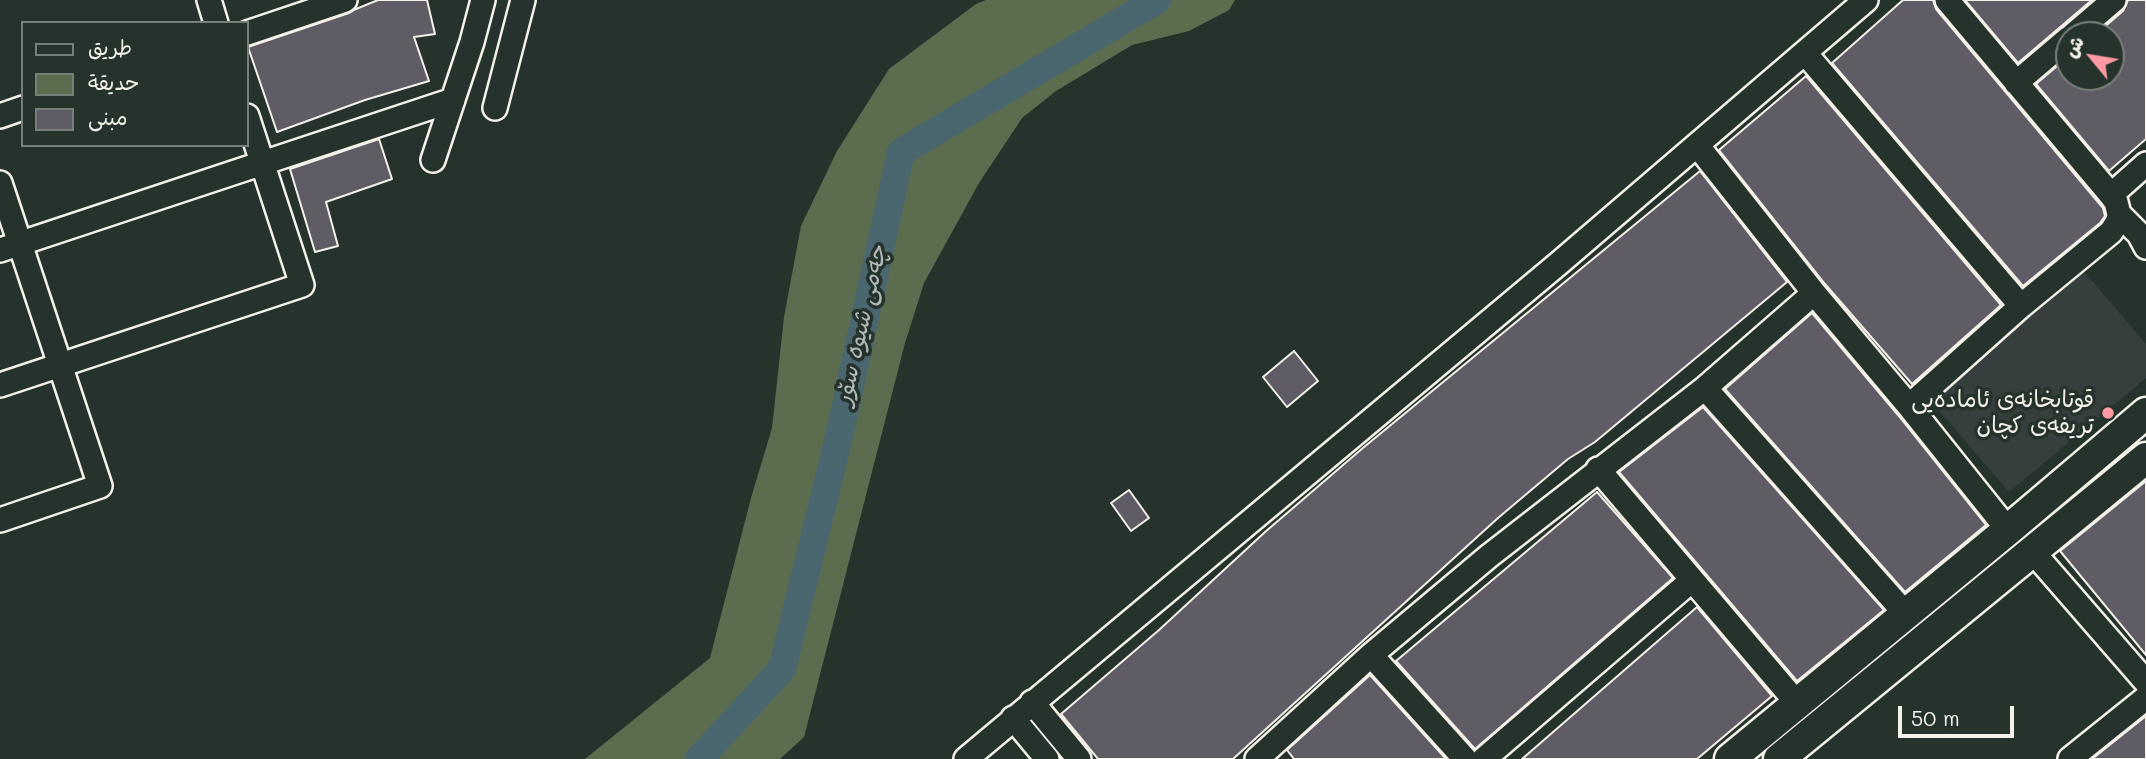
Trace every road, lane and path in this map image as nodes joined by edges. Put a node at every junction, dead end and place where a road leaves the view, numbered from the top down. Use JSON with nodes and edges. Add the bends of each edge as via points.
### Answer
{"nodes":[{"id":1,"x":209,"y":0,"type":"edge"},
{"id":2,"x":345,"y":0,"type":"edge"},
{"id":3,"x":483,"y":0,"type":"edge"},
{"id":4,"x":523,"y":0,"type":"edge"},
{"id":5,"x":1867,"y":0,"type":"edge"},
{"id":6,"x":1947,"y":0,"type":"edge"},
{"id":7,"x":2114,"y":0,"type":"edge"},
{"id":8,"x":215,"y":21,"type":"edge"},
{"id":9,"x":2090,"y":21,"type":"edge"},
{"id":10,"x":248,"y":33,"type":"edge"},
{"id":11,"x":472,"y":42,"type":"junction"},
{"id":12,"x":509,"y":47,"type":"junction"},
{"id":13,"x":2055,"y":50,"type":"edge"},
{"id":14,"x":1805,"y":53,"type":"junction"},
{"id":15,"x":2016,"y":83,"type":"junction"},
{"id":16,"x":453,"y":100,"type":"junction"},
{"id":17,"x":495,"y":108,"type":"dead end"},
{"id":18,"x":21,"y":109,"type":"edge"},
{"id":19,"x":0,"y":116,"type":"edge"},
{"id":20,"x":248,"y":119,"type":"edge"},
{"id":21,"x":1697,"y":145,"type":"junction"},
{"id":22,"x":433,"y":160,"type":"dead end"},
{"id":23,"x":262,"y":163,"type":"junction"},
{"id":24,"x":2146,"y":164,"type":"edge"},
{"id":25,"x":0,"y":183,"type":"edge"},
{"id":26,"x":2115,"y":204,"type":"junction"},
{"id":27,"x":10,"y":247,"type":"edge"},
{"id":28,"x":2146,"y":247,"type":"edge"},
{"id":29,"x":1814,"y":293,"type":"junction"},
{"id":30,"x":2021,"y":306,"type":"junction"},
{"id":31,"x":60,"y":365,"type":"junction"},
{"id":32,"x":0,"y":385,"type":"edge"},
{"id":33,"x":1706,"y":388,"type":"junction"},
{"id":34,"x":1909,"y":406,"type":"junction"},
{"id":35,"x":2146,"y":413,"type":"edge"},
{"id":36,"x":2146,"y":458,"type":"edge"},
{"id":37,"x":1598,"y":469,"type":"junction"},
{"id":38,"x":0,"y":520,"type":"edge"},
{"id":39,"x":2008,"y":530,"type":"junction"},
{"id":40,"x":2032,"y":552,"type":"junction"},
{"id":41,"x":1692,"y":580,"type":"junction"},
{"id":42,"x":1905,"y":613,"type":"junction"},
{"id":43,"x":1371,"y":656,"type":"junction"},
{"id":44,"x":2146,"y":682,"type":"edge"},
{"id":45,"x":2146,"y":698,"type":"edge"},
{"id":46,"x":1031,"y":702,"type":"junction"},
{"id":47,"x":1797,"y":703,"type":"junction"},
{"id":48,"x":1013,"y":718,"type":"junction"},
{"id":49,"x":1266,"y":756,"type":"edge"},
{"id":50,"x":966,"y":759,"type":"edge"},
{"id":51,"x":1047,"y":759,"type":"edge"},
{"id":52,"x":1079,"y":759,"type":"edge"},
{"id":53,"x":1465,"y":759,"type":"edge"},
{"id":54,"x":1484,"y":759,"type":"edge"},
{"id":55,"x":1730,"y":759,"type":"edge"},
{"id":56,"x":1779,"y":759,"type":"edge"},
{"id":57,"x":2070,"y":759,"type":"edge"}],
"edges":[{"from":1,"to":8,"type":"street"},
{"from":2,"to":10,"type":"street"},
{"from":3,"to":11,"type":"street"},
{"from":4,"to":12,"type":"street"},
{"from":5,"to":14,"type":"street"},
{"from":6,"to":15,"type":"street"},
{"from":7,"to":9,"type":"street"},
{"from":11,"to":12,"type":"street"},
{"from":11,"to":16,"type":"street"},
{"from":12,"to":17,"type":"street"},
{"from":13,"to":15,"type":"street"},
{"from":14,"to":21,"type":"street"},
{"from":14,"to":30,"type":"street"},
{"from":15,"to":26,"type":"street"},
{"from":16,"to":22,"type":"street"},
{"from":16,"to":23,"type":"street"},
{"from":18,"to":19,"type":"street"},
{"from":20,"to":23,"type":"street"},
{"from":21,"to":29,"type":"street"},
{"from":21,"to":46,"type":"street"},
{"from":23,"to":27,"type":"street"},
{"from":23,"to":31,"type":"street","via":[[302,285]]},
{"from":24,"to":26,"type":"street"},
{"from":25,"to":27,"type":"street"},
{"from":26,"to":28,"type":"street"},
{"from":26,"to":30,"type":"street","via":[[2118,221],[2111,232]]},
{"from":27,"to":31,"type":"street"},
{"from":29,"to":33,"type":"street"},
{"from":29,"to":34,"type":"street"},
{"from":30,"to":34,"type":"street"},
{"from":31,"to":32,"type":"street"},
{"from":31,"to":38,"type":"street","via":[[100,486]]},
{"from":33,"to":37,"type":"street"},
{"from":33,"to":42,"type":"street"},
{"from":34,"to":39,"type":"street"},
{"from":35,"to":39,"type":"main road"},
{"from":36,"to":40,"type":"main road"},
{"from":37,"to":41,"type":"street"},
{"from":37,"to":43,"type":"street"},
{"from":39,"to":42,"type":"main road"},
{"from":40,"to":44,"type":"street"},
{"from":40,"to":56,"type":"main road"},
{"from":41,"to":47,"type":"street"},
{"from":41,"to":54,"type":"street"},
{"from":42,"to":47,"type":"main road"},
{"from":43,"to":49,"type":"street"},
{"from":43,"to":53,"type":"street"},
{"from":45,"to":57,"type":"street"},
{"from":46,"to":48,"type":"street"},
{"from":46,"to":52,"type":"street"},
{"from":47,"to":55,"type":"main road"},
{"from":48,"to":50,"type":"street"},
{"from":48,"to":51,"type":"street"}]}
